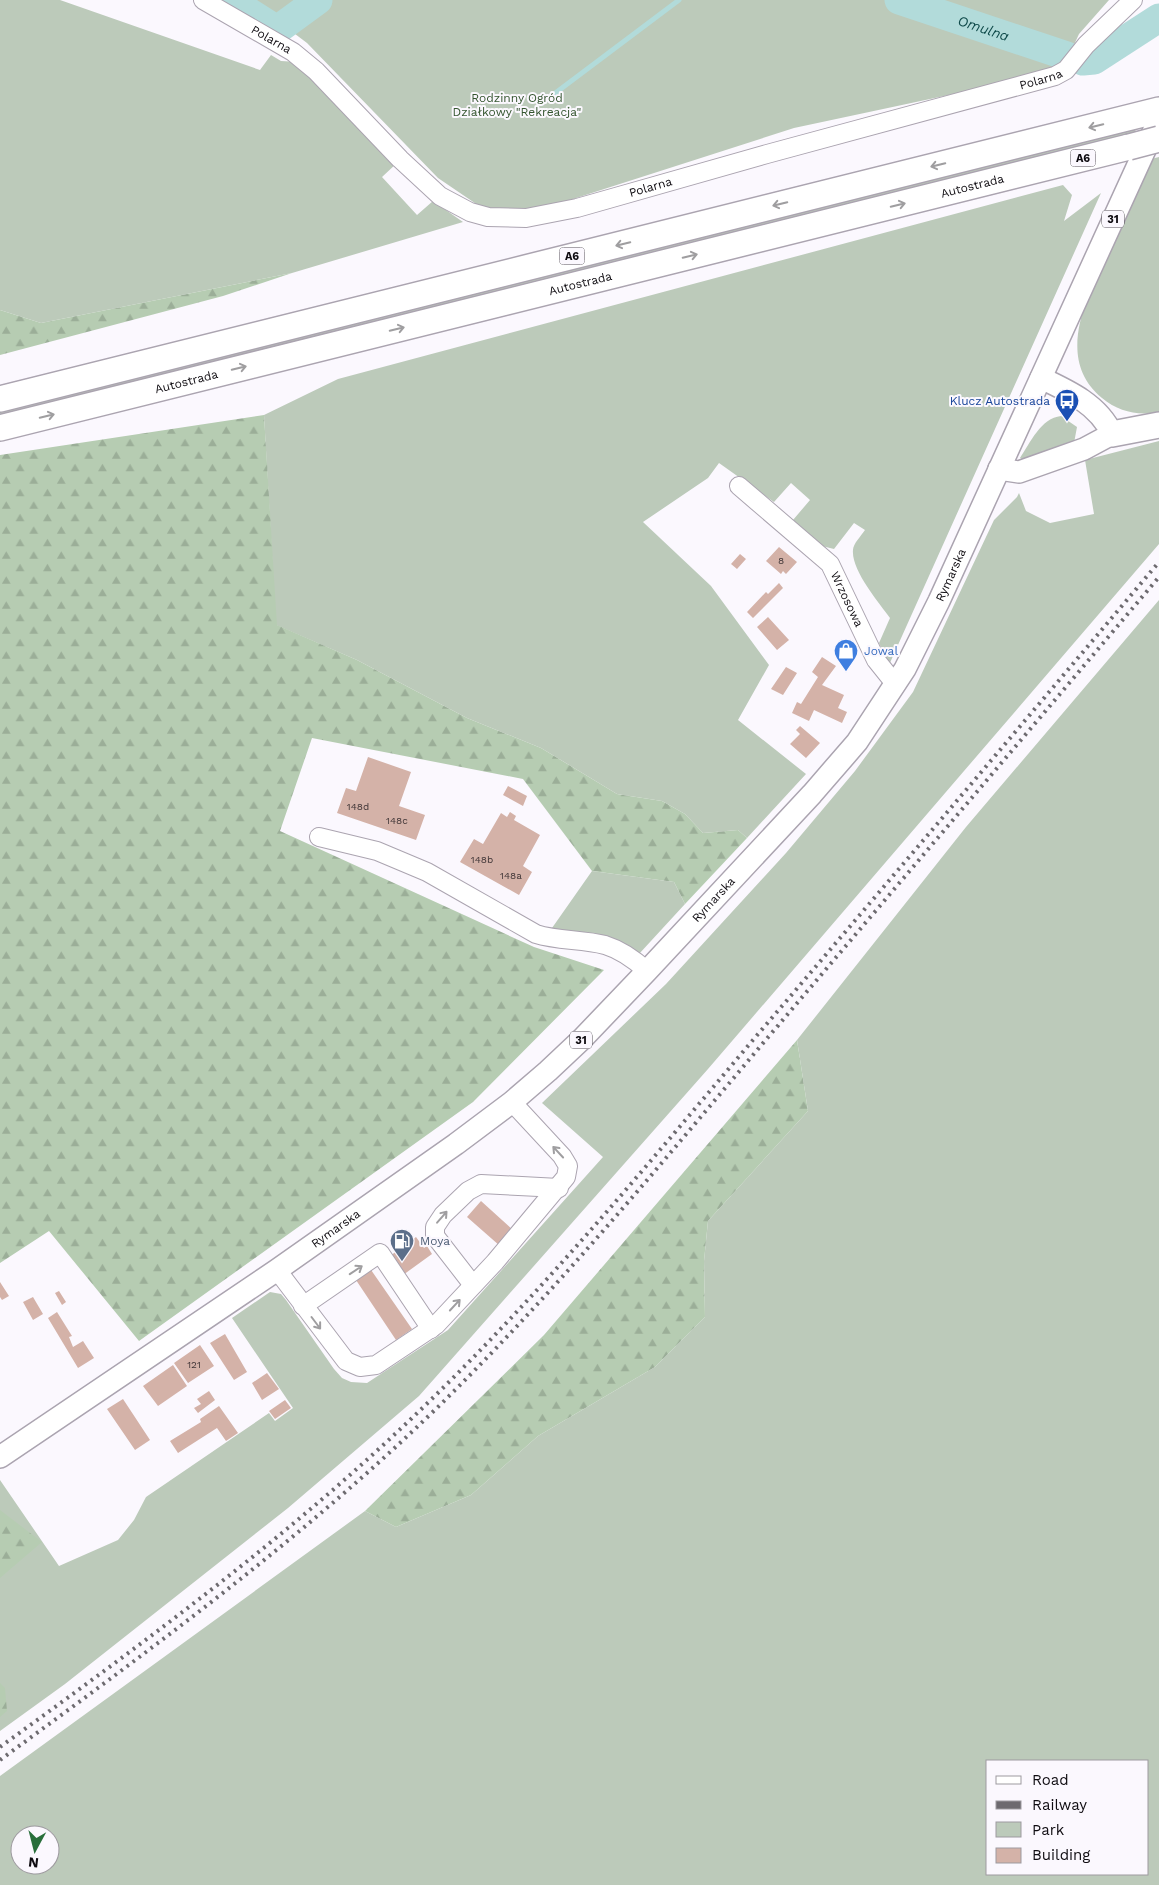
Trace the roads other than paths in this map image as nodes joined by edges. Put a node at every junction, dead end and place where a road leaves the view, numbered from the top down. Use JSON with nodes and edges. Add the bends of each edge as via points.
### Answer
{"nodes":[{"id":1,"x":203,"y":0,"type":"edge"},
{"id":2,"x":1133,"y":0,"type":"edge"},
{"id":3,"x":1154,"y":114,"type":"edge"},
{"id":4,"x":1159,"y":139,"type":"edge"},
{"id":5,"x":1041,"y":378,"type":"junction"},
{"id":6,"x":0,"y":398,"type":"edge"},
{"id":7,"x":1159,"y":426,"type":"edge"},
{"id":8,"x":0,"y":428,"type":"edge"},
{"id":9,"x":1112,"y":434,"type":"junction"},
{"id":10,"x":999,"y":469,"type":"junction"},
{"id":11,"x":739,"y":486,"type":"dead end"},
{"id":12,"x":896,"y":685,"type":"junction"},
{"id":13,"x":319,"y":837,"type":"dead end"},
{"id":14,"x":647,"y":971,"type":"junction"},
{"id":15,"x":512,"y":1102,"type":"junction"},
{"id":16,"x":559,"y":1188,"type":"junction"},
{"id":17,"x":276,"y":1270,"type":"junction"},
{"id":18,"x":473,"y":1285,"type":"junction"},
{"id":19,"x":303,"y":1306,"type":"junction"},
{"id":20,"x":431,"y":1330,"type":"junction"},
{"id":21,"x":0,"y":1457,"type":"edge"}],
"edges":[{"from":1,"to":2,"type":"street","name":"Polarna","via":[[285,47],[316,71],[440,196],[470,212],[526,218],[577,208],[1055,76],[1066,70],[1086,45]]},
{"from":3,"to":5,"type":"main road","name":"Rymarska","number":"31"},
{"from":3,"to":6,"type":"highway","number":"A6","one_way":true},
{"from":8,"to":4,"type":"highway","name":"Autostrada","number":"A6","one_way":true,"bridge":true},
{"from":5,"to":9,"type":"main road","via":[[1080,398],[1105,419]]},
{"from":5,"to":10,"type":"main road","name":"Rymarska","number":"31"},
{"from":7,"to":9,"type":"highway"},
{"from":9,"to":10,"type":"main road","via":[[1084,449],[1019,472]]},
{"from":10,"to":12,"type":"main road","name":"Rymarska","number":"31"},
{"from":11,"to":12,"type":"street","name":"Wrzosowa","via":[[830,564],[876,660]]},
{"from":12,"to":14,"type":"main road","name":"Rymarska","number":"31","via":[[857,742],[812,794]]},
{"from":13,"to":14,"type":"street","via":[[377,851],[427,872],[536,934],[605,945],[623,953]]},
{"from":14,"to":15,"type":"main road","name":"Rymarska","number":"31","via":[[582,1039]]},
{"from":16,"to":15,"type":"street","one_way":true,"via":[[568,1172],[566,1161]]},
{"from":15,"to":17,"type":"main road","name":"Rymarska","number":"31"},
{"from":16,"to":18,"type":"street"},
{"from":18,"to":16,"type":"street","one_way":true,"via":[[435,1236],[435,1227],[443,1215],[468,1191],[481,1184]]},
{"from":17,"to":19,"type":"street"},
{"from":17,"to":21,"type":"main road","name":"Rymarska","number":"31"},
{"from":20,"to":18,"type":"street","one_way":true},
{"from":19,"to":20,"type":"street","one_way":true,"via":[[342,1357],[360,1368],[376,1365]]},
{"from":19,"to":20,"type":"street","one_way":true,"via":[[380,1253]]}]}
